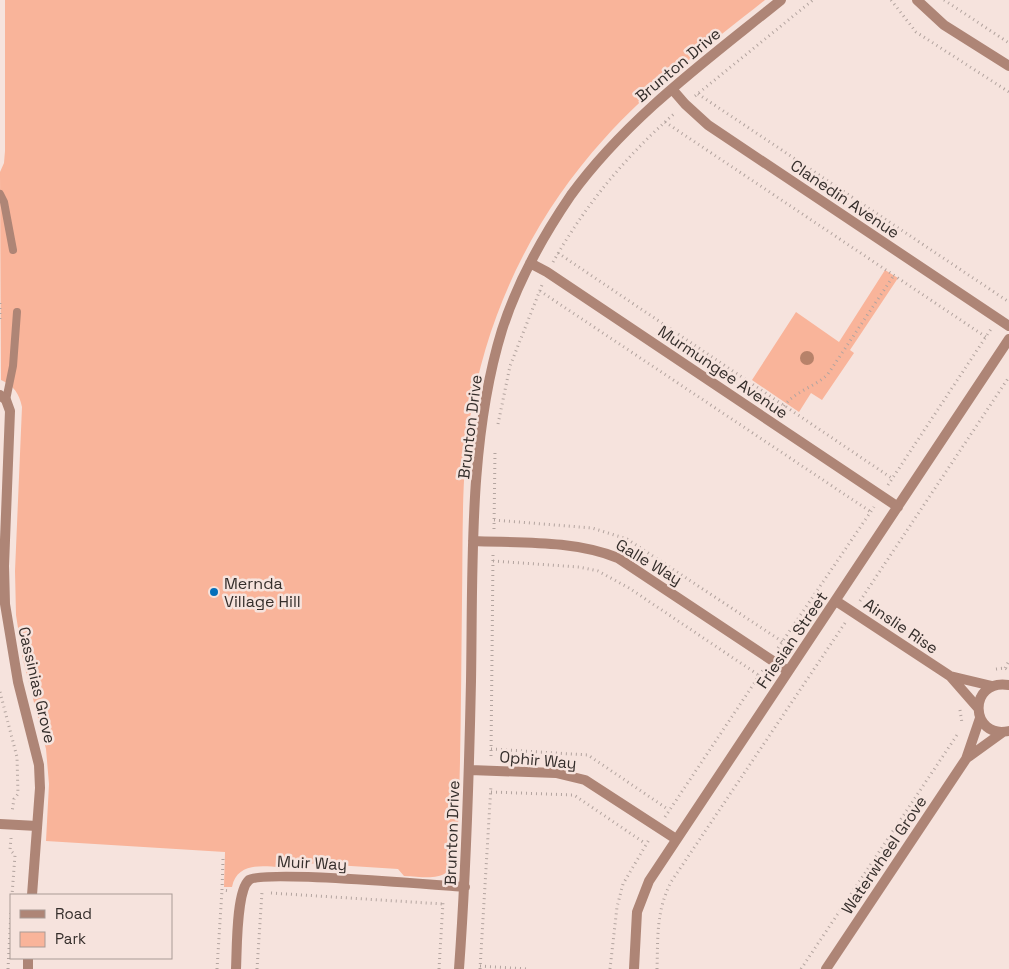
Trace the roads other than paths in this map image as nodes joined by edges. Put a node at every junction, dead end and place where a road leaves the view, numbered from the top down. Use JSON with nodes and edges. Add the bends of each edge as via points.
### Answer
{"nodes":[{"id":1,"x":781,"y":0,"type":"edge"},
{"id":2,"x":916,"y":0,"type":"edge"},
{"id":3,"x":1009,"y":66,"type":"edge"},
{"id":4,"x":672,"y":89,"type":"junction"},
{"id":5,"x":0,"y":194,"type":"edge"},
{"id":6,"x":13,"y":250,"type":"dead end"},
{"id":7,"x":530,"y":263,"type":"junction"},
{"id":8,"x":17,"y":312,"type":"dead end"},
{"id":9,"x":1009,"y":326,"type":"edge"},
{"id":10,"x":1009,"y":339,"type":"edge"},
{"id":11,"x":3,"y":398,"type":"edge"},
{"id":12,"x":898,"y":507,"type":"junction"},
{"id":13,"x":473,"y":541,"type":"junction"},
{"id":14,"x":836,"y":601,"type":"junction"},
{"id":15,"x":3,"y":604,"type":"edge"},
{"id":16,"x":788,"y":671,"type":"junction"},
{"id":17,"x":950,"y":676,"type":"junction"},
{"id":18,"x":1003,"y":683,"type":"edge"},
{"id":19,"x":979,"y":713,"type":"junction"},
{"id":20,"x":1006,"y":731,"type":"edge"},
{"id":21,"x":966,"y":758,"type":"junction"},
{"id":22,"x":470,"y":770,"type":"junction"},
{"id":23,"x":0,"y":824,"type":"edge"},
{"id":24,"x":37,"y":826,"type":"junction"},
{"id":25,"x":676,"y":839,"type":"junction"},
{"id":26,"x":465,"y":887,"type":"junction"},
{"id":27,"x":32,"y":894,"type":"edge"},
{"id":28,"x":236,"y":969,"type":"edge"},
{"id":29,"x":459,"y":969,"type":"edge"},
{"id":30,"x":634,"y":969,"type":"edge"},
{"id":31,"x":826,"y":969,"type":"edge"}],
"edges":[{"from":1,"to":4,"type":"street","name":"Brunton Drive"},
{"from":2,"to":3,"type":"street","via":[[944,26]]},
{"from":4,"to":7,"type":"street","name":"Brunton Drive","via":[[632,123],[588,174]]},
{"from":4,"to":9,"type":"street","name":"Clanedin Avenue","via":[[708,125]]},
{"from":5,"to":6,"type":"lane"},
{"from":7,"to":12,"type":"street","name":"Murmungee Avenue"},
{"from":7,"to":13,"type":"street","name":"Brunton Drive","via":[[502,329],[488,383]]},
{"from":8,"to":11,"type":"lane","via":[[13,366]]},
{"from":10,"to":12,"type":"street","name":"Friesian Street"},
{"from":11,"to":15,"type":"street","name":"Cassinias Grove","via":[[10,411]]},
{"from":12,"to":14,"type":"street","name":"Friesian Street"},
{"from":13,"to":16,"type":"street","name":"Galle Way","via":[[577,547],[618,558]]},
{"from":13,"to":22,"type":"street","name":"Brunton Drive"},
{"from":14,"to":16,"type":"street","name":"Friesian Street"},
{"from":14,"to":17,"type":"street","name":"Ainslie Rise"},
{"from":15,"to":24,"type":"street","name":"Cassinias Grove","via":[[39,765]]},
{"from":16,"to":25,"type":"street","name":"Friesian Street"},
{"from":17,"to":18,"type":"street","name":"Ainslie Rise"},
{"from":17,"to":19,"type":"street","name":"Ainslie Rise"},
{"from":18,"to":19,"type":"street","name":"Waterwheel Grove","via":[[982,695]]},
{"from":19,"to":20,"type":"street","name":"Ainslie Rise","via":[[989,728]]},
{"from":19,"to":21,"type":"street","name":"Waterwheel Grove"},
{"from":20,"to":21,"type":"street","name":"Waterwheel Grove"},
{"from":21,"to":31,"type":"street","name":"Waterwheel Grove"},
{"from":22,"to":25,"type":"street","name":"Ophir Way","via":[[556,773],[585,780]]},
{"from":22,"to":26,"type":"street","name":"Brunton Drive"},
{"from":23,"to":24,"type":"street"},
{"from":24,"to":27,"type":"street","name":"Cassinias Grove"},
{"from":25,"to":30,"type":"street","name":"Friesian Street","via":[[641,898],[637,912]]},
{"from":26,"to":28,"type":"street","name":"Muir Way","via":[[265,876],[249,880],[242,892]]},
{"from":26,"to":29,"type":"street","name":"Brunton Drive"}]}
